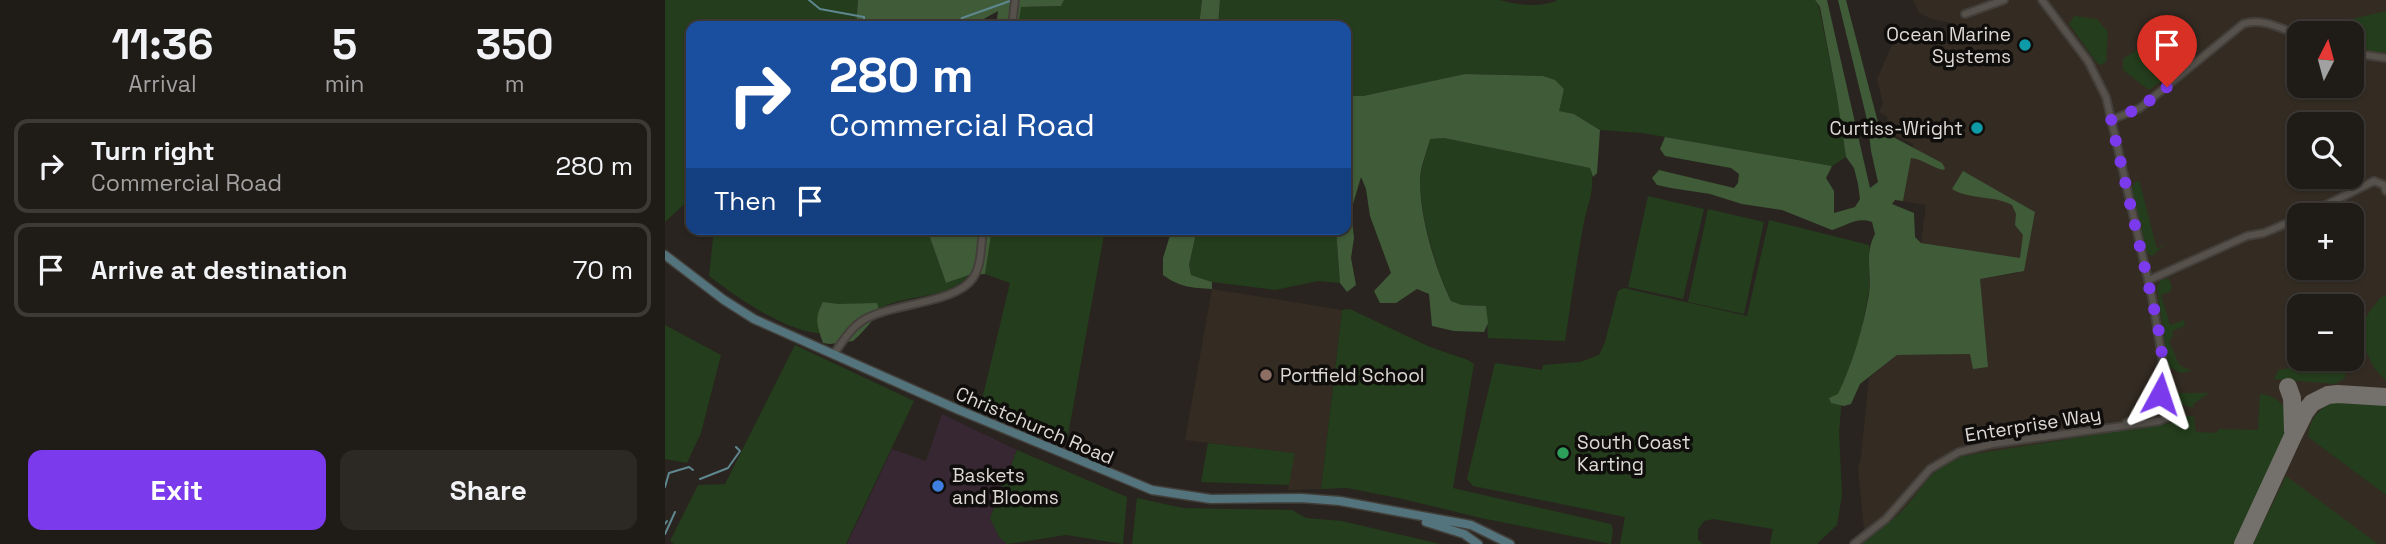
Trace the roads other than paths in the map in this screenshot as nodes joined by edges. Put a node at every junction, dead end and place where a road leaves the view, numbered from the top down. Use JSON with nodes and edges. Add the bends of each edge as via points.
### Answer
{"nodes":[{"id":1,"x":1015,"y":0,"type":"edge"},
{"id":2,"x":2004,"y":0,"type":"edge"},
{"id":3,"x":2042,"y":0,"type":"edge"},
{"id":4,"x":1965,"y":14,"type":"dead end"},
{"id":5,"x":1013,"y":21,"type":"edge"},
{"id":6,"x":2287,"y":31,"type":"edge"},
{"id":7,"x":2364,"y":55,"type":"edge"},
{"id":8,"x":2386,"y":58,"type":"edge"},
{"id":9,"x":2111,"y":120,"type":"junction"},
{"id":10,"x":2386,"y":191,"type":"edge"},
{"id":11,"x":2329,"y":203,"type":"edge"},
{"id":12,"x":2287,"y":223,"type":"edge"},
{"id":13,"x":982,"y":235,"type":"edge"},
{"id":14,"x":665,"y":255,"type":"edge"},
{"id":15,"x":2148,"y":280,"type":"junction"},
{"id":16,"x":834,"y":354,"type":"junction"},
{"id":17,"x":2165,"y":376,"type":"junction"},
{"id":18,"x":2172,"y":401,"type":"junction"},
{"id":19,"x":2156,"y":402,"type":"junction"},
{"id":20,"x":2166,"y":418,"type":"junction"},
{"id":21,"x":2119,"y":427,"type":"junction"},
{"id":22,"x":1412,"y":514,"type":"junction"},
{"id":23,"x":1426,"y":517,"type":"junction"},
{"id":24,"x":1478,"y":544,"type":"edge"},
{"id":25,"x":1487,"y":544,"type":"edge"},
{"id":26,"x":1510,"y":544,"type":"edge"},
{"id":27,"x":1854,"y":544,"type":"edge"}],
"edges":[{"from":1,"to":5,"type":"street"},
{"from":2,"to":4,"type":"street"},
{"from":3,"to":9,"type":"street","via":[[2088,61],[2106,97]]},
{"from":6,"to":9,"type":"street","via":[[2259,22],[2243,24],[2140,108]]},
{"from":7,"to":8,"type":"street"},
{"from":9,"to":15,"type":"street"},
{"from":10,"to":11,"type":"street","via":[[2374,181]]},
{"from":12,"to":15,"type":"street","via":[[2246,236]]},
{"from":13,"to":16,"type":"street","via":[[975,276],[967,284],[955,292],[864,320]]},
{"from":14,"to":16,"type":"main road","name":"Christchurch Road","via":[[754,319]]},
{"from":15,"to":17,"type":"street"},
{"from":16,"to":22,"type":"main road","name":"Christchurch Road","via":[[1152,490],[1211,499],[1301,498]]},
{"from":17,"to":18,"type":"street"},
{"from":17,"to":19,"type":"street"},
{"from":18,"to":19,"type":"street"},
{"from":18,"to":20,"type":"street","via":[[2174,411]]},
{"from":19,"to":20,"type":"street","via":[[2157,415]]},
{"from":19,"to":21,"type":"street","name":"Enterprise Way"},
{"from":20,"to":21,"type":"street","name":"Enterprise Way"},
{"from":21,"to":27,"type":"street","name":"Enterprise Way","via":[[1959,452],[1930,469],[1886,519]]},
{"from":22,"to":23,"type":"main road","name":"Christchurch Road"},
{"from":22,"to":24,"type":"main road"},
{"from":23,"to":25,"type":"main road","name":"Christchurch Road","via":[[1471,533]]},
{"from":23,"to":26,"type":"main road","name":"Christchurch Road","via":[[1471,525]]}]}
